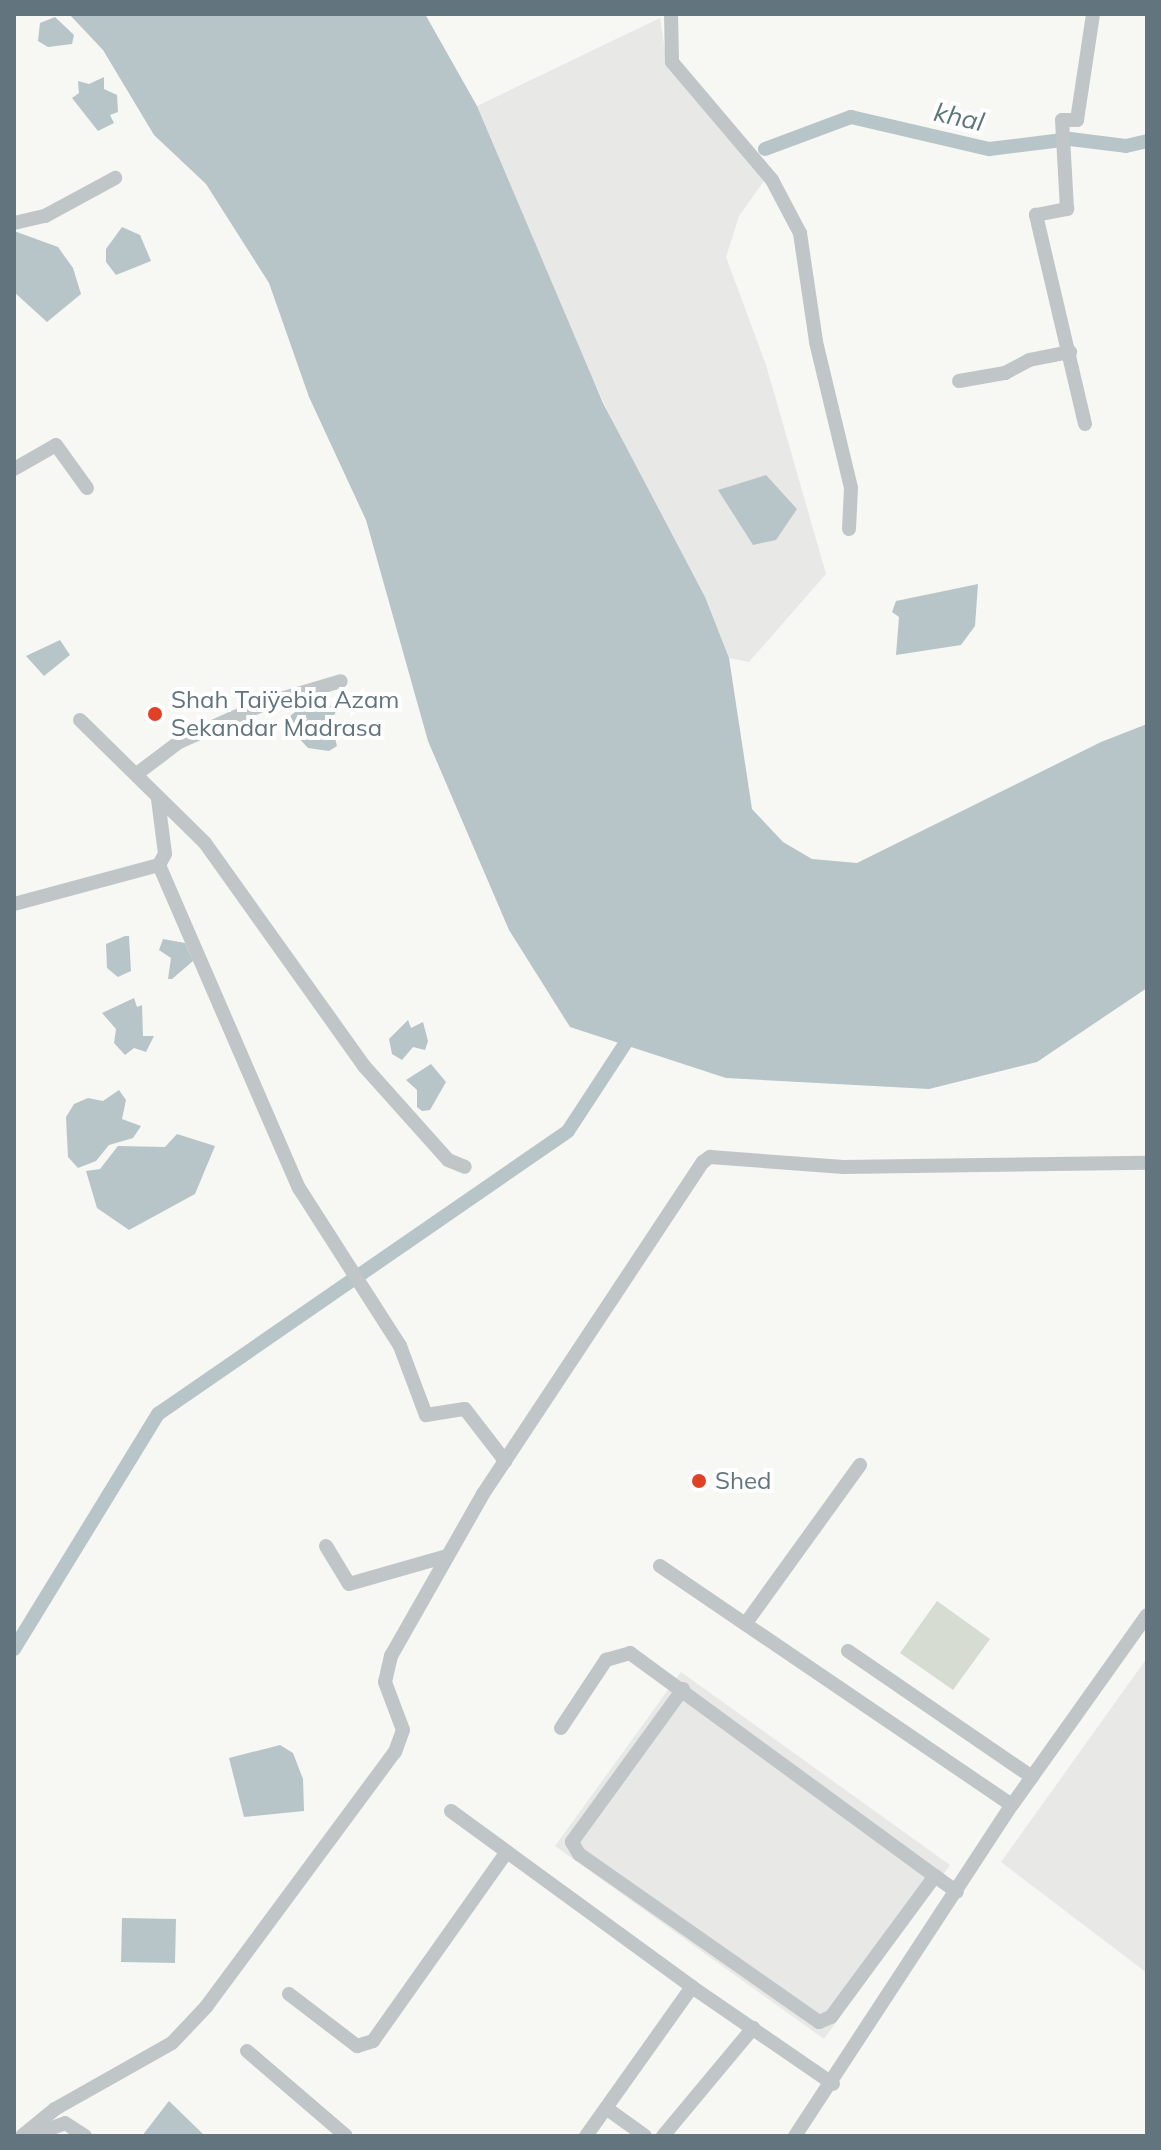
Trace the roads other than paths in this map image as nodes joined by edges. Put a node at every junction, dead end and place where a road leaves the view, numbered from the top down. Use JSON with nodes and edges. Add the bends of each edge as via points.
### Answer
{"nodes":[{"id":1,"x":671,"y":14,"type":"edge"},
{"id":2,"x":1093,"y":14,"type":"edge"},
{"id":3,"x":115,"y":178,"type":"dead end"},
{"id":4,"x":14,"y":223,"type":"edge"},
{"id":5,"x":1070,"y":352,"type":"junction"},
{"id":6,"x":959,"y":381,"type":"dead end"},
{"id":7,"x":1085,"y":424,"type":"dead end"},
{"id":8,"x":14,"y":469,"type":"edge"},
{"id":9,"x":87,"y":488,"type":"dead end"},
{"id":10,"x":849,"y":529,"type":"dead end"},
{"id":11,"x":341,"y":681,"type":"dead end"},
{"id":12,"x":80,"y":720,"type":"dead end"},
{"id":13,"x":138,"y":773,"type":"junction"},
{"id":14,"x":158,"y":799,"type":"junction"},
{"id":15,"x":159,"y":865,"type":"junction"},
{"id":16,"x":14,"y":904,"type":"edge"},
{"id":17,"x":1147,"y":1163,"type":"edge"},
{"id":18,"x":465,"y":1167,"type":"dead end"},
{"id":19,"x":505,"y":1461,"type":"junction"},
{"id":20,"x":860,"y":1465,"type":"dead end"},
{"id":21,"x":326,"y":1546,"type":"dead end"},
{"id":22,"x":447,"y":1556,"type":"junction"},
{"id":23,"x":660,"y":1566,"type":"dead end"},
{"id":24,"x":1147,"y":1615,"type":"edge"},
{"id":25,"x":746,"y":1623,"type":"junction"},
{"id":26,"x":848,"y":1651,"type":"dead end"},
{"id":27,"x":683,"y":1689,"type":"junction"},
{"id":28,"x":561,"y":1728,"type":"dead end"},
{"id":29,"x":1032,"y":1777,"type":"junction"},
{"id":30,"x":1012,"y":1805,"type":"junction"},
{"id":31,"x":451,"y":1811,"type":"dead end"},
{"id":32,"x":507,"y":1852,"type":"junction"},
{"id":33,"x":935,"y":1876,"type":"junction"},
{"id":34,"x":957,"y":1892,"type":"junction"},
{"id":35,"x":692,"y":1987,"type":"junction"},
{"id":36,"x":289,"y":1994,"type":"dead end"},
{"id":37,"x":753,"y":2028,"type":"junction"},
{"id":38,"x":247,"y":2051,"type":"dead end"},
{"id":39,"x":833,"y":2084,"type":"junction"},
{"id":40,"x":606,"y":2108,"type":"junction"},
{"id":41,"x":22,"y":2136,"type":"edge"},
{"id":42,"x":30,"y":2136,"type":"edge"},
{"id":43,"x":85,"y":2136,"type":"edge"},
{"id":44,"x":346,"y":2136,"type":"edge"},
{"id":45,"x":586,"y":2136,"type":"edge"},
{"id":46,"x":645,"y":2136,"type":"edge"},
{"id":47,"x":663,"y":2136,"type":"edge"},
{"id":48,"x":795,"y":2136,"type":"edge"}],
"edges":[{"from":1,"to":10,"type":"street","via":[[672,62],[772,180],[800,233],[816,342],[851,488]]},
{"from":2,"to":5,"type":"street","via":[[1077,120],[1062,120],[1067,209],[1036,215]]},
{"from":3,"to":4,"type":"street","via":[[45,216]]},
{"from":5,"to":6,"type":"street"},
{"from":5,"to":7,"type":"street"},
{"from":8,"to":9,"type":"street","via":[[56,445]]},
{"from":11,"to":13,"type":"street","via":[[264,704],[179,742]]},
{"from":12,"to":13,"type":"street"},
{"from":13,"to":14,"type":"street"},
{"from":14,"to":15,"type":"street","via":[[165,854]]},
{"from":14,"to":18,"type":"street","via":[[205,843],[364,1066],[448,1160]]},
{"from":15,"to":16,"type":"street"},
{"from":15,"to":19,"type":"street","via":[[299,1188],[400,1346],[426,1415],[465,1409]]},
{"from":17,"to":19,"type":"street","via":[[844,1167],[710,1157]]},
{"from":19,"to":22,"type":"street"},
{"from":20,"to":25,"type":"street"},
{"from":21,"to":22,"type":"street","via":[[349,1584]]},
{"from":22,"to":41,"type":"street","via":[[387,1668],[385,1682],[403,1730],[395,1752],[206,2007],[172,2043],[55,2109]]},
{"from":23,"to":25,"type":"street"},
{"from":24,"to":29,"type":"street"},
{"from":25,"to":30,"type":"street"},
{"from":26,"to":29,"type":"street"},
{"from":27,"to":28,"type":"street","via":[[630,1653],[614,1655]]},
{"from":27,"to":33,"type":"street"},
{"from":27,"to":33,"type":"street","via":[[572,1842],[579,1854],[819,2022],[831,2017]]},
{"from":29,"to":30,"type":"street"},
{"from":30,"to":34,"type":"street"},
{"from":31,"to":32,"type":"street"},
{"from":32,"to":35,"type":"street"},
{"from":32,"to":36,"type":"street","via":[[373,2041],[357,2046]]},
{"from":33,"to":34,"type":"street"},
{"from":34,"to":39,"type":"street"},
{"from":35,"to":37,"type":"street"},
{"from":35,"to":40,"type":"street"},
{"from":37,"to":39,"type":"street"},
{"from":37,"to":47,"type":"street"},
{"from":38,"to":44,"type":"street"},
{"from":39,"to":48,"type":"street"},
{"from":40,"to":45,"type":"street"},
{"from":40,"to":46,"type":"street"},
{"from":42,"to":43,"type":"street","via":[[65,2123]]}]}
